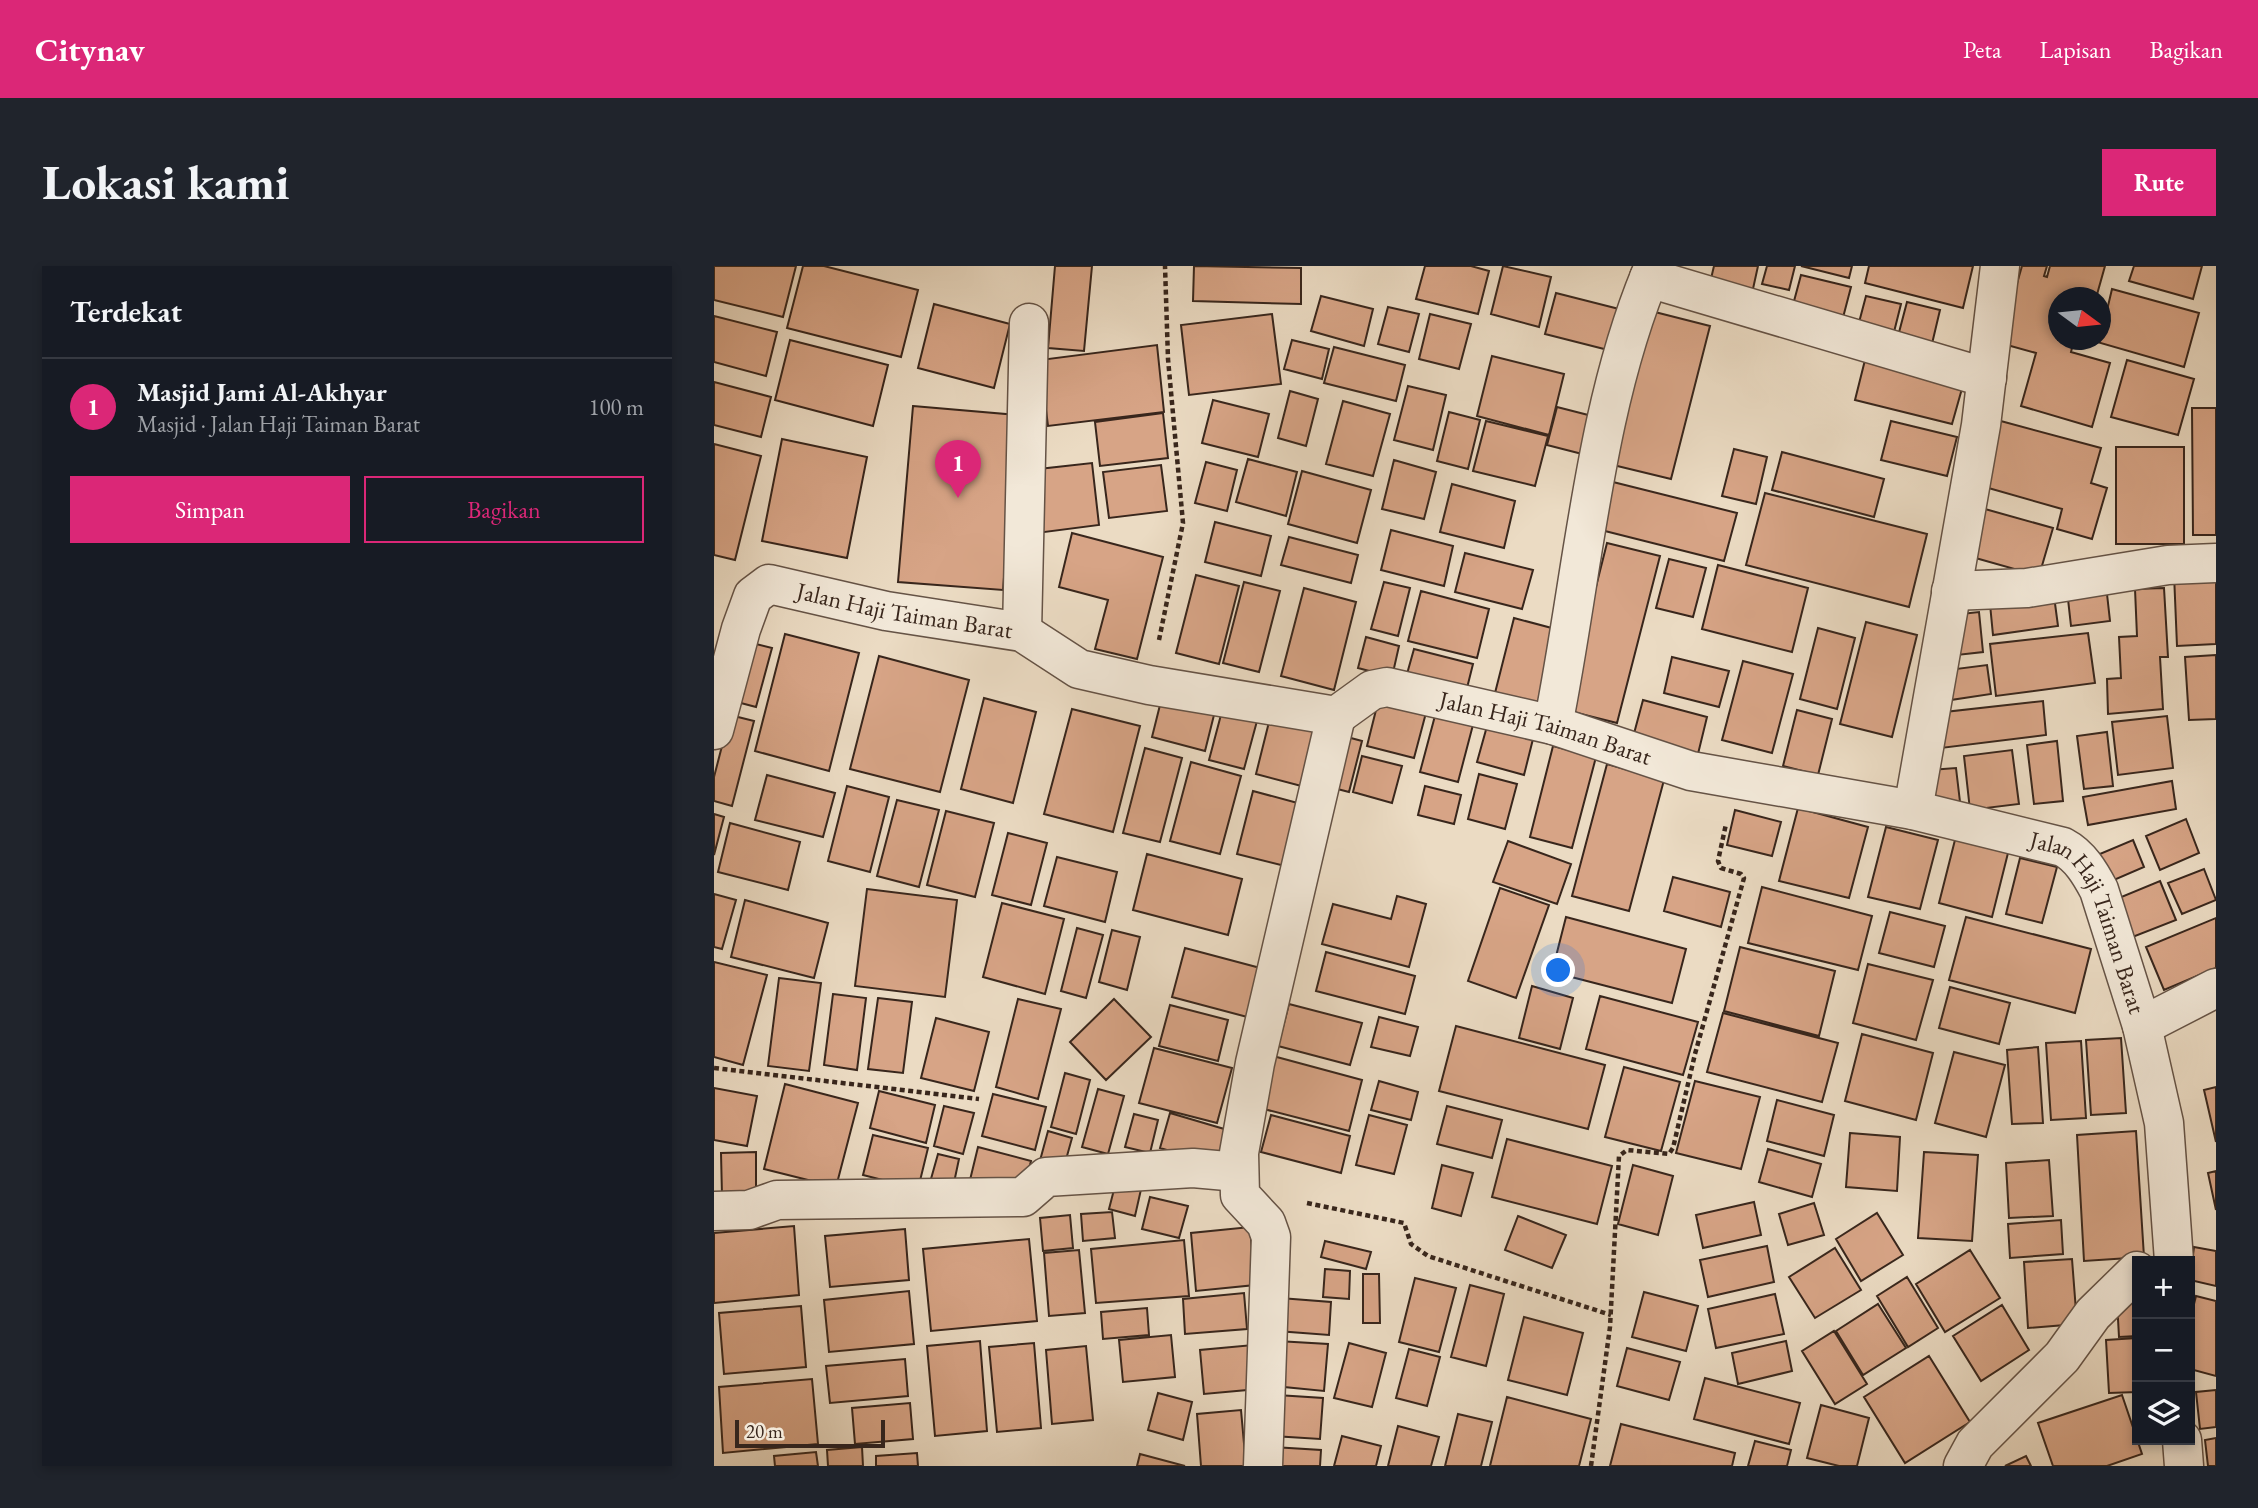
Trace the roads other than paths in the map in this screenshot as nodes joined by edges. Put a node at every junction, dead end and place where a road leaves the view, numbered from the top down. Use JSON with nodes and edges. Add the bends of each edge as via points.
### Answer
{"nodes":[{"id":1,"x":2000,"y":266,"type":"edge"},
{"id":2,"x":1652,"y":272,"type":"edge"},
{"id":3,"x":1029,"y":323,"type":"dead end"},
{"id":4,"x":1987,"y":378,"type":"junction"},
{"id":5,"x":2216,"y":563,"type":"edge"},
{"id":6,"x":1951,"y":591,"type":"junction"},
{"id":7,"x":1023,"y":632,"type":"junction"},
{"id":8,"x":1336,"y":716,"type":"junction"},
{"id":9,"x":715,"y":722,"type":"edge"},
{"id":10,"x":1553,"y":725,"type":"junction"},
{"id":11,"x":1913,"y":810,"type":"junction"},
{"id":12,"x":2216,"y":988,"type":"edge"},
{"id":13,"x":2142,"y":1026,"type":"junction"},
{"id":14,"x":1238,"y":1179,"type":"junction"},
{"id":15,"x":714,"y":1211,"type":"edge"},
{"id":16,"x":2165,"y":1253,"type":"edge"},
{"id":17,"x":2132,"y":1276,"type":"edge"},
{"id":18,"x":2182,"y":1445,"type":"edge"},
{"id":19,"x":1264,"y":1466,"type":"edge"},
{"id":20,"x":1963,"y":1466,"type":"edge"},
{"id":21,"x":2184,"y":1466,"type":"edge"}],
"edges":[{"from":1,"to":4,"type":"street"},
{"from":2,"to":4,"type":"street"},
{"from":2,"to":10,"type":"street","via":[[1637,304],[1608,420]]},
{"from":3,"to":7,"type":"street"},
{"from":4,"to":6,"type":"street"},
{"from":5,"to":6,"type":"street","via":[[2168,565],[2027,588]]},
{"from":6,"to":11,"type":"street"},
{"from":7,"to":8,"type":"street","name":"Jalan Haji Taiman Barat","via":[[1079,669]]},
{"from":7,"to":9,"type":"street","name":"Jalan Haji Taiman Barat","via":[[886,611],[769,584],[753,596]]},
{"from":8,"to":10,"type":"street","name":"Jalan Haji Taiman Barat","via":[[1372,690],[1387,687]]},
{"from":8,"to":14,"type":"street","via":[[1270,991]]},
{"from":10,"to":11,"type":"street","name":"Jalan Haji Taiman Barat","via":[[1691,771]]},
{"from":11,"to":13,"type":"street","name":"Jalan Haji Taiman Barat","via":[[2037,838],[2073,852],[2099,890]]},
{"from":12,"to":13,"type":"street"},
{"from":13,"to":16,"type":"street","name":"Jalan Haji Taiman Barat","via":[[2164,1123]]},
{"from":14,"to":15,"type":"street","via":[[1193,1168],[1046,1177],[1023,1197],[777,1200],[749,1210]]},
{"from":14,"to":19,"type":"street","via":[[1240,1195],[1269,1227],[1271,1237]]},
{"from":17,"to":20,"type":"street","via":[[2093,1314],[2062,1357],[1975,1444]]},
{"from":18,"to":21,"type":"street"}]}
